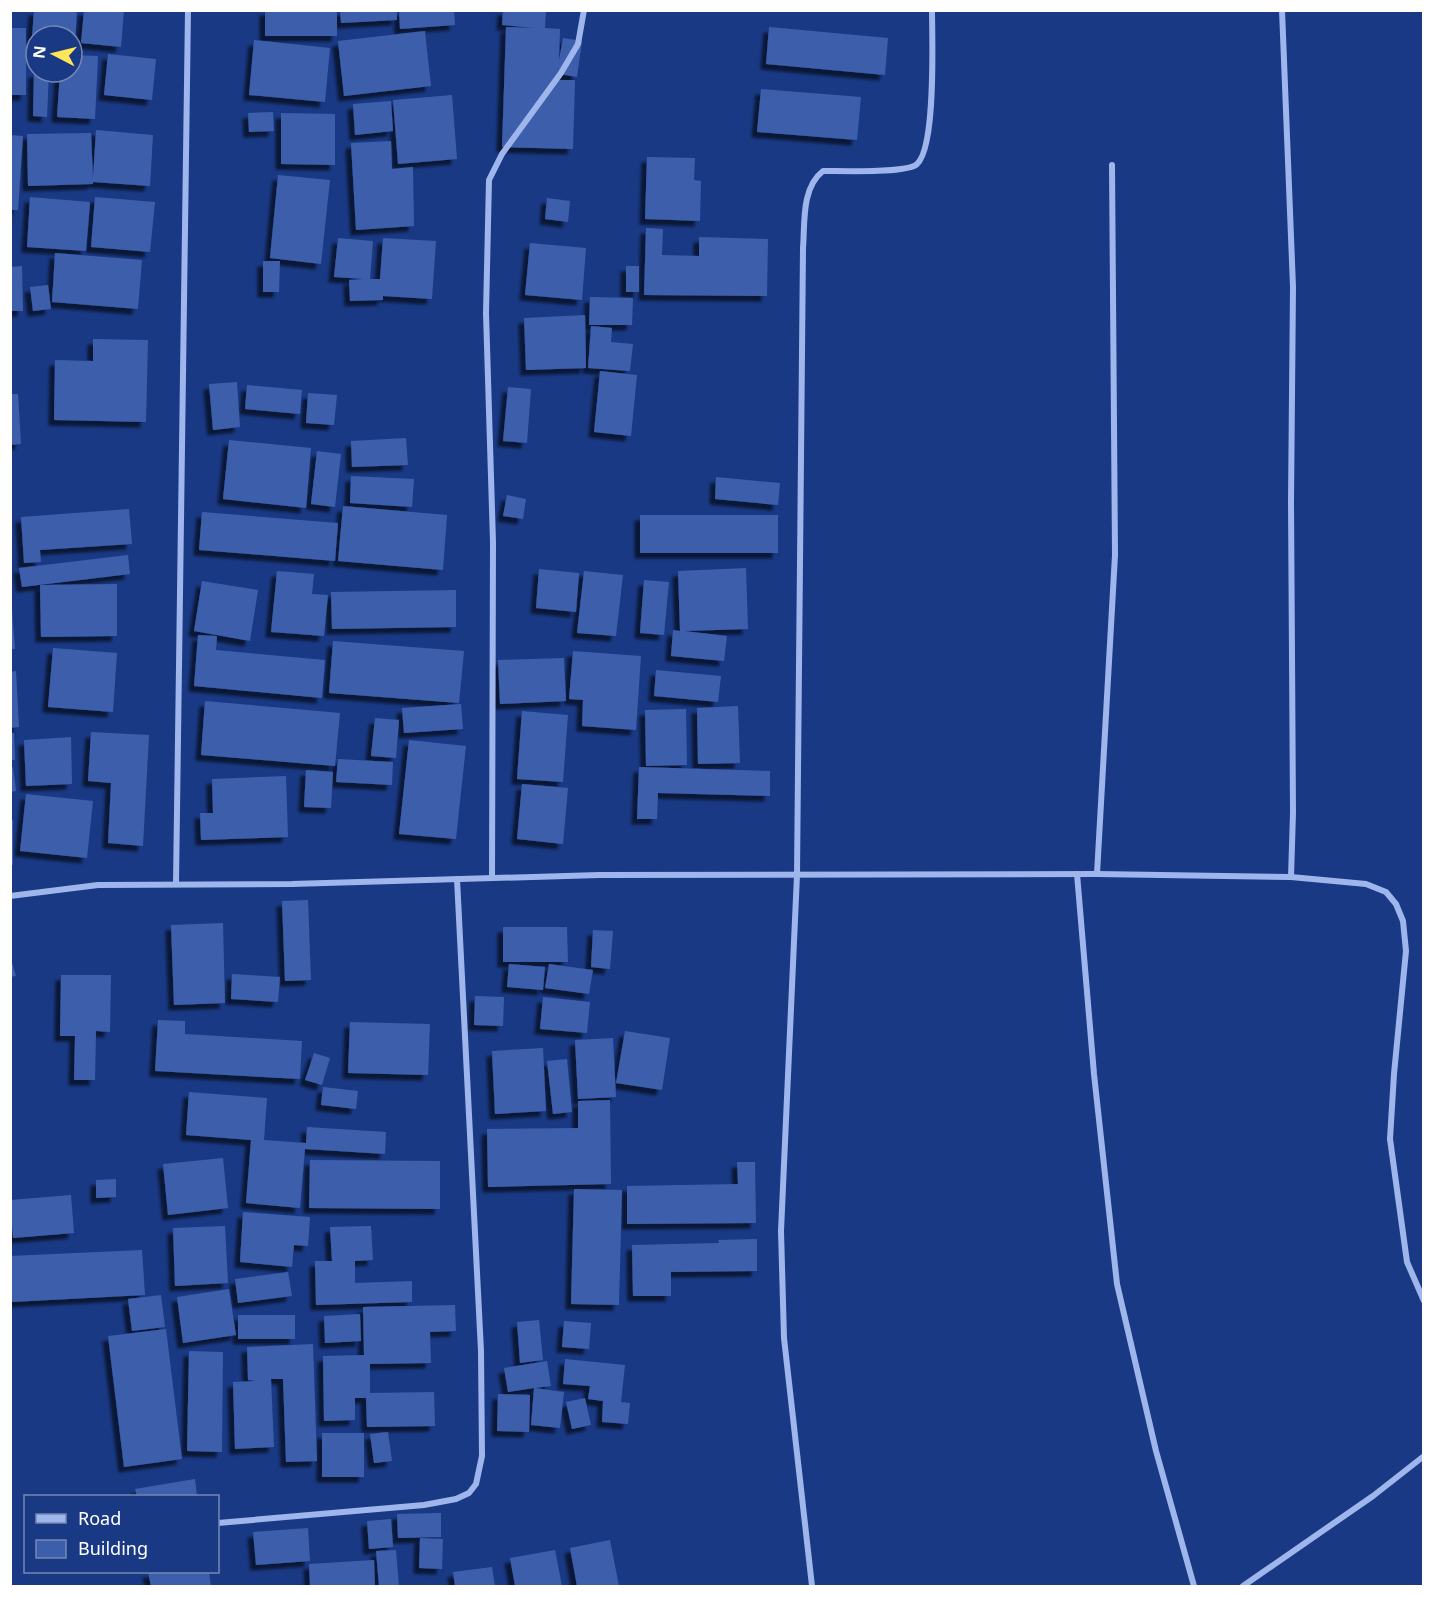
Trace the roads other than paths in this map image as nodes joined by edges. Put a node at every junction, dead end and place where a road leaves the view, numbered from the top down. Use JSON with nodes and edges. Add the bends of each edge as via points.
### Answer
{"nodes":[{"id":1,"x":188,"y":10,"type":"edge"},
{"id":2,"x":584,"y":10,"type":"edge"},
{"id":3,"x":932,"y":10,"type":"edge"},
{"id":4,"x":1282,"y":10,"type":"edge"},
{"id":5,"x":1112,"y":165,"type":"dead end"},
{"id":6,"x":1077,"y":874,"type":"junction"},
{"id":7,"x":1097,"y":874,"type":"junction"},
{"id":8,"x":797,"y":875,"type":"junction"},
{"id":9,"x":1291,"y":876,"type":"junction"},
{"id":10,"x":492,"y":878,"type":"junction"},
{"id":11,"x":457,"y":879,"type":"junction"},
{"id":12,"x":177,"y":884,"type":"junction"},
{"id":13,"x":10,"y":896,"type":"edge"},
{"id":14,"x":1424,"y":1301,"type":"edge"},
{"id":15,"x":1424,"y":1456,"type":"edge"},
{"id":16,"x":219,"y":1523,"type":"edge"},
{"id":17,"x":812,"y":1587,"type":"edge"},
{"id":18,"x":1194,"y":1587,"type":"edge"},
{"id":19,"x":1243,"y":1587,"type":"edge"}],
"edges":[{"from":1,"to":12,"type":"street"},
{"from":2,"to":10,"type":"street","via":[[578,44],[502,154],[489,180],[486,312],[493,542]]},
{"from":3,"to":8,"type":"street","via":[[932,103],[919,163],[897,169],[823,171],[814,180],[807,200],[803,248]]},
{"from":4,"to":9,"type":"street","via":[[1293,287]]},
{"from":5,"to":7,"type":"street","via":[[1115,555]]},
{"from":6,"to":7,"type":"street"},
{"from":6,"to":8,"type":"street"},
{"from":6,"to":18,"type":"street","via":[[1117,1284],[1156,1451]]},
{"from":7,"to":9,"type":"street"},
{"from":8,"to":10,"type":"street"},
{"from":8,"to":17,"type":"street","via":[[781,1231],[784,1338]]},
{"from":9,"to":14,"type":"street","via":[[1366,884],[1386,892],[1403,921],[1406,951],[1390,1139],[1407,1262]]},
{"from":10,"to":11,"type":"street"},
{"from":11,"to":12,"type":"street"},
{"from":11,"to":16,"type":"street","via":[[481,1351],[482,1456],[476,1484],[456,1499],[424,1506]]},
{"from":12,"to":13,"type":"street","via":[[98,885]]},
{"from":15,"to":19,"type":"street"}]}
